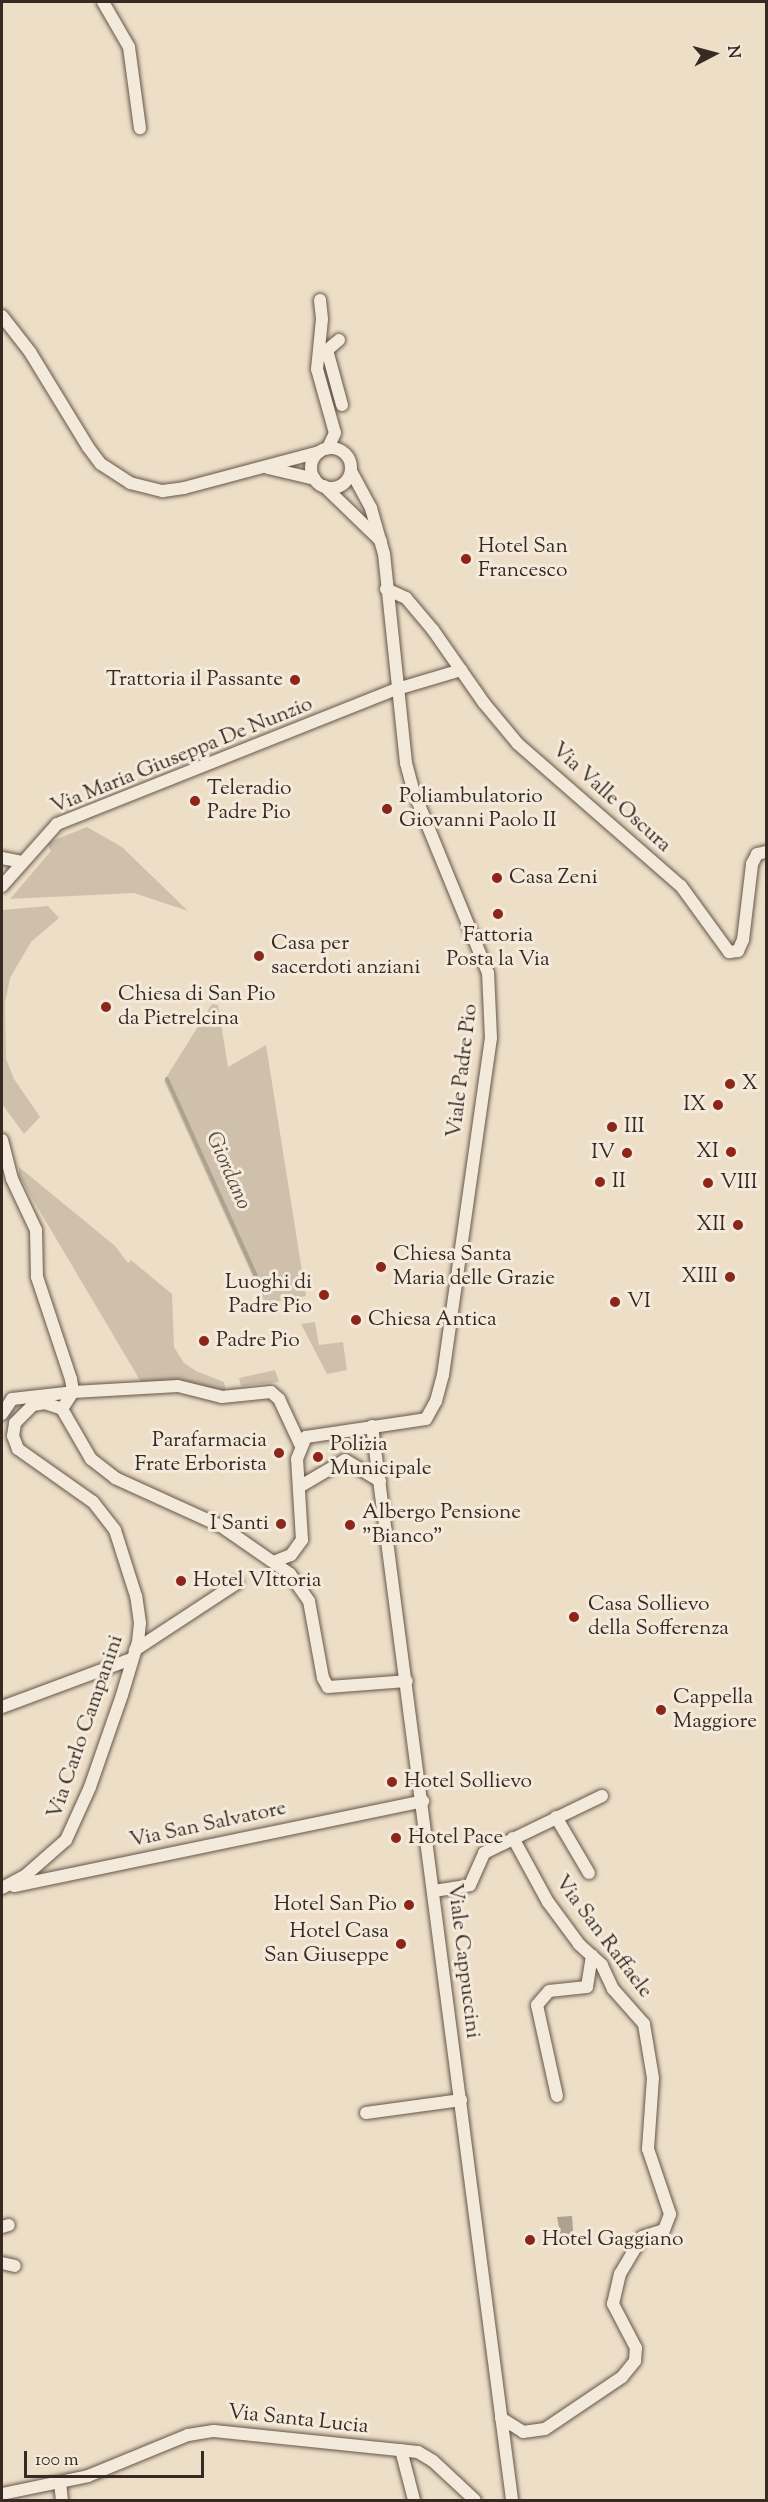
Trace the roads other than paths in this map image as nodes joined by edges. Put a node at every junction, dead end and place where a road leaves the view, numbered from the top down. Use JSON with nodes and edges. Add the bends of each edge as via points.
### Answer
{"nodes":[{"id":1,"x":103,"y":2,"type":"edge"},
{"id":2,"x":140,"y":128,"type":"dead end"},
{"id":3,"x":320,"y":300,"type":"dead end"},
{"id":4,"x":2,"y":316,"type":"edge"},
{"id":5,"x":339,"y":340,"type":"dead end"},
{"id":6,"x":342,"y":405,"type":"dead end"},
{"id":7,"x":324,"y":450,"type":"junction"},
{"id":8,"x":264,"y":467,"type":"junction"},
{"id":9,"x":351,"y":471,"type":"junction"},
{"id":10,"x":320,"y":483,"type":"junction"},
{"id":11,"x":381,"y":541,"type":"junction"},
{"id":12,"x":386,"y":589,"type":"junction"},
{"id":13,"x":461,"y":670,"type":"junction"},
{"id":14,"x":397,"y":689,"type":"junction"},
{"id":15,"x":766,"y":852,"type":"edge"},
{"id":16,"x":2,"y":858,"type":"edge"},
{"id":17,"x":22,"y":862,"type":"junction"},
{"id":18,"x":2,"y":886,"type":"edge"},
{"id":19,"x":2,"y":1140,"type":"edge"},
{"id":20,"x":73,"y":1392,"type":"junction"},
{"id":21,"x":62,"y":1409,"type":"junction"},
{"id":22,"x":2,"y":1414,"type":"edge"},
{"id":23,"x":372,"y":1426,"type":"junction"},
{"id":24,"x":300,"y":1444,"type":"junction"},
{"id":25,"x":380,"y":1482,"type":"junction"},
{"id":26,"x":299,"y":1487,"type":"junction"},
{"id":27,"x":276,"y":1561,"type":"junction"},
{"id":28,"x":237,"y":1583,"type":"dead end"},
{"id":29,"x":133,"y":1654,"type":"junction"},
{"id":30,"x":407,"y":1681,"type":"junction"},
{"id":31,"x":2,"y":1707,"type":"edge"},
{"id":32,"x":602,"y":1796,"type":"dead end"},
{"id":33,"x":423,"y":1801,"type":"junction"},
{"id":34,"x":556,"y":1817,"type":"junction"},
{"id":35,"x":513,"y":1838,"type":"junction"},
{"id":36,"x":588,"y":1873,"type":"dead end"},
{"id":37,"x":2,"y":1889,"type":"edge"},
{"id":38,"x":434,"y":1891,"type":"junction"},
{"id":39,"x":591,"y":1955,"type":"junction"},
{"id":40,"x":557,"y":2096,"type":"dead end"},
{"id":41,"x":461,"y":2100,"type":"junction"},
{"id":42,"x":366,"y":2113,"type":"dead end"},
{"id":43,"x":2,"y":2263,"type":"edge"},
{"id":44,"x":15,"y":2266,"type":"dead end"},
{"id":45,"x":501,"y":2418,"type":"junction"},
{"id":46,"x":401,"y":2450,"type":"junction"},
{"id":47,"x":60,"y":2482,"type":"junction"},
{"id":48,"x":2,"y":2494,"type":"edge"},
{"id":49,"x":62,"y":2500,"type":"edge"},
{"id":50,"x":414,"y":2500,"type":"edge"},
{"id":51,"x":475,"y":2500,"type":"edge"},
{"id":52,"x":512,"y":2500,"type":"edge"}],
"edges":[{"from":1,"to":2,"type":"street","via":[[129,46]]},
{"from":3,"to":7,"type":"street","via":[[317,369],[335,433]]},
{"from":4,"to":8,"type":"street","via":[[30,352],[88,447],[116,476],[163,491]]},
{"from":5,"to":6,"type":"street","via":[[327,350]]},
{"from":7,"to":8,"type":"street"},
{"from":7,"to":9,"type":"street","via":[[345,454]]},
{"from":7,"to":10,"type":"street","via":[[312,465]]},
{"from":8,"to":10,"type":"street","via":[[293,471]]},
{"from":9,"to":10,"type":"street","via":[[339,486]]},
{"from":9,"to":11,"type":"street","name":"Viale Padre Pio","via":[[371,508]]},
{"from":10,"to":11,"type":"street"},
{"from":11,"to":12,"type":"street","name":"Viale Padre Pio"},
{"from":12,"to":13,"type":"street","name":"Via Valle Oscura","via":[[406,598]]},
{"from":12,"to":14,"type":"street","name":"Viale Padre Pio"},
{"from":13,"to":14,"type":"street","name":"Via Maria Giuseppa De Nunzio"},
{"from":13,"to":15,"type":"street","name":"Via Valle Oscura","via":[[518,744],[681,886],[729,952],[738,951],[743,940],[752,864],[757,854]]},
{"from":14,"to":17,"type":"street","name":"Via Maria Giuseppa De Nunzio","via":[[57,824]]},
{"from":14,"to":23,"type":"street","name":"Viale Padre Pio","via":[[414,793],[488,973],[492,1011],[440,1392],[426,1419]]},
{"from":16,"to":17,"type":"street"},
{"from":17,"to":18,"type":"street","name":"Via Maria Giuseppa De Nunzio"},
{"from":19,"to":20,"type":"street","via":[[12,1179],[36,1230],[38,1277]]},
{"from":20,"to":21,"type":"street"},
{"from":20,"to":22,"type":"street","via":[[12,1399]]},
{"from":20,"to":24,"type":"street","via":[[178,1386],[214,1396],[274,1393]]},
{"from":21,"to":27,"type":"street","via":[[91,1459],[115,1478],[221,1526]]},
{"from":21,"to":29,"type":"street","name":"Via Carlo Campanini","via":[[45,1403],[27,1407],[15,1423],[15,1443],[52,1476],[93,1502],[115,1530],[136,1596],[140,1623]]},
{"from":23,"to":24,"type":"street","via":[[315,1433]]},
{"from":23,"to":25,"type":"street","name":"Viale Cappuccini"},
{"from":24,"to":26,"type":"street"},
{"from":25,"to":26,"type":"street","via":[[345,1460]]},
{"from":25,"to":30,"type":"street","name":"Viale Cappuccini"},
{"from":26,"to":27,"type":"street","via":[[302,1540],[291,1555]]},
{"from":27,"to":30,"type":"street","via":[[297,1581],[309,1601],[328,1687]]},
{"from":28,"to":29,"type":"street"},
{"from":29,"to":31,"type":"street"},
{"from":29,"to":37,"type":"street","name":"Via Carlo Campanini","via":[[90,1786],[66,1840],[26,1875]]},
{"from":30,"to":33,"type":"street","name":"Viale Cappuccini"},
{"from":32,"to":34,"type":"street"},
{"from":33,"to":37,"type":"street","name":"Via San Salvatore"},
{"from":33,"to":38,"type":"street","name":"Viale Cappuccini"},
{"from":34,"to":35,"type":"street"},
{"from":34,"to":36,"type":"street"},
{"from":35,"to":38,"type":"street","via":[[484,1853],[470,1885]]},
{"from":35,"to":39,"type":"street","name":"Via San Raffaele","via":[[548,1902]]},
{"from":38,"to":41,"type":"street","name":"Viale Cappuccini"},
{"from":39,"to":40,"type":"street","via":[[587,1987],[549,1991],[537,2005]]},
{"from":39,"to":45,"type":"street","name":"Via San Raffaele","via":[[602,1965],[613,1989],[644,2024],[653,2078],[651,2160],[670,2214],[664,2230],[642,2237],[620,2274],[614,2304],[636,2348],[635,2361],[622,2377],[545,2429],[523,2432]]},
{"from":41,"to":42,"type":"street"},
{"from":41,"to":45,"type":"street","name":"Viale Cappuccini"},
{"from":43,"to":44,"type":"street"},
{"from":45,"to":52,"type":"street","name":"Viale Cappuccini"},
{"from":46,"to":47,"type":"street","name":"Via Santa Lucia","via":[[214,2431],[188,2435],[88,2476]]},
{"from":46,"to":50,"type":"street"},
{"from":46,"to":51,"type":"street","name":"Via Santa Lucia","via":[[418,2452],[433,2461]]},
{"from":47,"to":48,"type":"street","name":"Via Santa Lucia"},
{"from":47,"to":49,"type":"street"}]}
